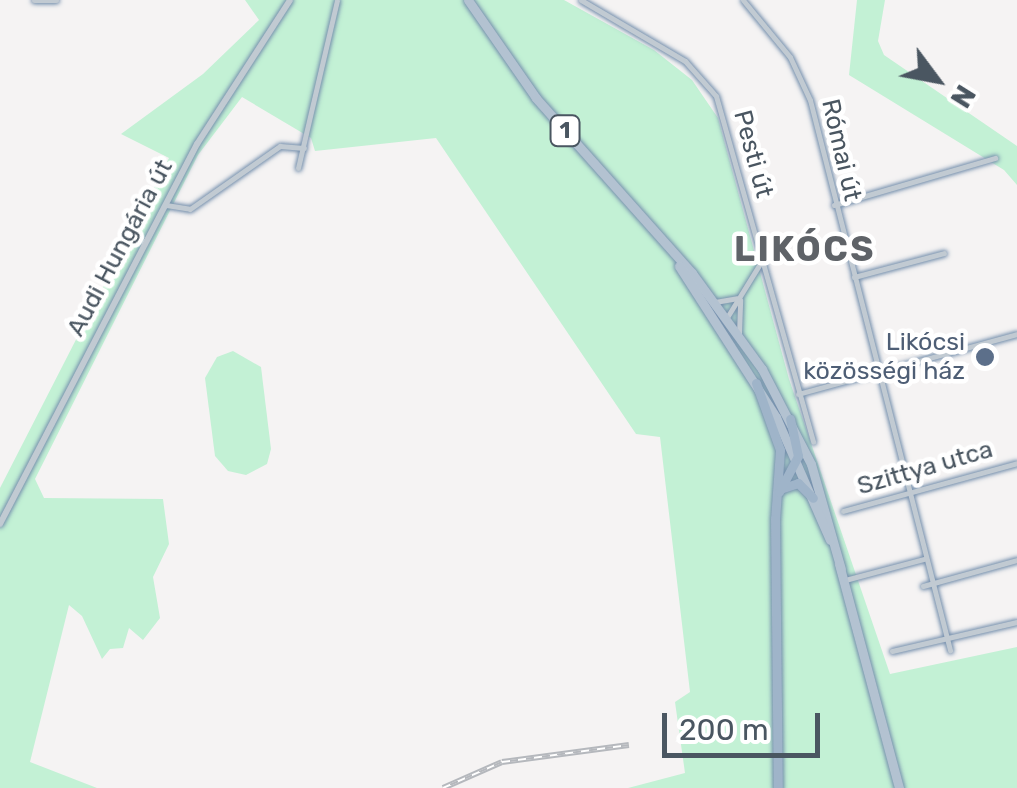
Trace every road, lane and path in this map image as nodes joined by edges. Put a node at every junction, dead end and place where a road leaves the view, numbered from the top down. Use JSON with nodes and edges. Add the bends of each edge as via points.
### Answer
{"nodes":[{"id":1,"x":34,"y":0,"type":"edge"},
{"id":2,"x":56,"y":0,"type":"edge"},
{"id":3,"x":290,"y":0,"type":"edge"},
{"id":4,"x":337,"y":0,"type":"edge"},
{"id":5,"x":468,"y":0,"type":"edge"},
{"id":6,"x":580,"y":0,"type":"edge"},
{"id":7,"x":743,"y":0,"type":"edge"},
{"id":8,"x":304,"y":148,"type":"junction"},
{"id":9,"x":994,"y":158,"type":"dead end"},
{"id":10,"x":298,"y":168,"type":"dead end"},
{"id":11,"x":166,"y":205,"type":"junction"},
{"id":12,"x":833,"y":206,"type":"junction"},
{"id":13,"x":944,"y":253,"type":"dead end"},
{"id":14,"x":672,"y":254,"type":"junction"},
{"id":15,"x":762,"y":262,"type":"junction"},
{"id":16,"x":854,"y":277,"type":"junction"},
{"id":17,"x":743,"y":292,"type":"junction"},
{"id":18,"x":715,"y":302,"type":"junction"},
{"id":19,"x":724,"y":322,"type":"junction"},
{"id":20,"x":1017,"y":334,"type":"edge"},
{"id":21,"x":739,"y":337,"type":"junction"},
{"id":22,"x":876,"y":373,"type":"junction"},
{"id":23,"x":756,"y":383,"type":"junction"},
{"id":24,"x":798,"y":394,"type":"junction"},
{"id":25,"x":790,"y":419,"type":"junction"},
{"id":26,"x":813,"y":442,"type":"dead end"},
{"id":27,"x":797,"y":460,"type":"junction"},
{"id":28,"x":1017,"y":463,"type":"edge"},
{"id":29,"x":907,"y":493,"type":"junction"},
{"id":30,"x":813,"y":498,"type":"junction"},
{"id":31,"x":776,"y":499,"type":"junction"},
{"id":32,"x":843,"y":511,"type":"dead end"},
{"id":33,"x":0,"y":524,"type":"edge"},
{"id":34,"x":925,"y":559,"type":"junction"},
{"id":35,"x":1017,"y":560,"type":"edge"},
{"id":36,"x":843,"y":574,"type":"junction"},
{"id":37,"x":932,"y":584,"type":"junction"},
{"id":38,"x":922,"y":586,"type":"dead end"},
{"id":39,"x":1017,"y":622,"type":"edge"},
{"id":40,"x":947,"y":642,"type":"junction"},
{"id":41,"x":950,"y":650,"type":"dead end"},
{"id":42,"x":892,"y":651,"type":"dead end"},
{"id":43,"x":778,"y":788,"type":"edge"},
{"id":44,"x":899,"y":788,"type":"edge"}],
"edges":[{"from":1,"to":2,"type":"street"},
{"from":3,"to":11,"type":"street","name":"Audi Hungária út","via":[[208,124]]},
{"from":4,"to":8,"type":"street"},
{"from":5,"to":14,"type":"main road","number":"1","via":[[536,98]]},
{"from":6,"to":15,"type":"street","name":"Pesti út","via":[[685,61],[710,86]]},
{"from":7,"to":12,"type":"street","name":"Római út","via":[[804,85]]},
{"from":8,"to":10,"type":"street"},
{"from":8,"to":11,"type":"street","via":[[280,146],[190,210]]},
{"from":9,"to":12,"type":"street"},
{"from":11,"to":33,"type":"street","name":"Audi Hungária út"},
{"from":12,"to":16,"type":"street","name":"Római út"},
{"from":13,"to":16,"type":"street"},
{"from":14,"to":18,"type":"main road","number":"1"},
{"from":14,"to":19,"type":"main road","number":"1"},
{"from":15,"to":17,"type":"street"},
{"from":15,"to":24,"type":"street","name":"Pesti út"},
{"from":16,"to":22,"type":"street","name":"Római út"},
{"from":17,"to":18,"type":"street","via":[[730,303]]},
{"from":17,"to":19,"type":"street"},
{"from":17,"to":21,"type":"street"},
{"from":18,"to":19,"type":"main road","number":"1"},
{"from":19,"to":21,"type":"main road","number":"1"},
{"from":19,"to":23,"type":"main road","number":"1"},
{"from":20,"to":22,"type":"street"},
{"from":21,"to":25,"type":"main road","number":"1"},
{"from":22,"to":24,"type":"street"},
{"from":22,"to":29,"type":"street","name":"Római út"},
{"from":23,"to":27,"type":"main road","number":"1"},
{"from":23,"to":31,"type":"highway","via":[[779,439]]},
{"from":24,"to":26,"type":"street","name":"Pesti út"},
{"from":25,"to":27,"type":"highway"},
{"from":25,"to":36,"type":"main road","number":"1","via":[[826,507]]},
{"from":27,"to":30,"type":"main road","number":"1"},
{"from":27,"to":31,"type":"highway"},
{"from":28,"to":29,"type":"street","name":"Szittya utca"},
{"from":29,"to":32,"type":"street","name":"Szittya utca"},
{"from":29,"to":34,"type":"street","name":"Római út"},
{"from":30,"to":31,"type":"highway","via":[[790,482]]},
{"from":30,"to":36,"type":"main road","number":"1"},
{"from":31,"to":43,"type":"highway"},
{"from":34,"to":36,"type":"street"},
{"from":34,"to":37,"type":"street","name":"Római út"},
{"from":35,"to":37,"type":"street"},
{"from":36,"to":44,"type":"main road","number":"1"},
{"from":37,"to":38,"type":"street"},
{"from":37,"to":40,"type":"street","name":"Római út"},
{"from":39,"to":40,"type":"street"},
{"from":40,"to":41,"type":"street","name":"Római út"},
{"from":40,"to":42,"type":"street"}]}
